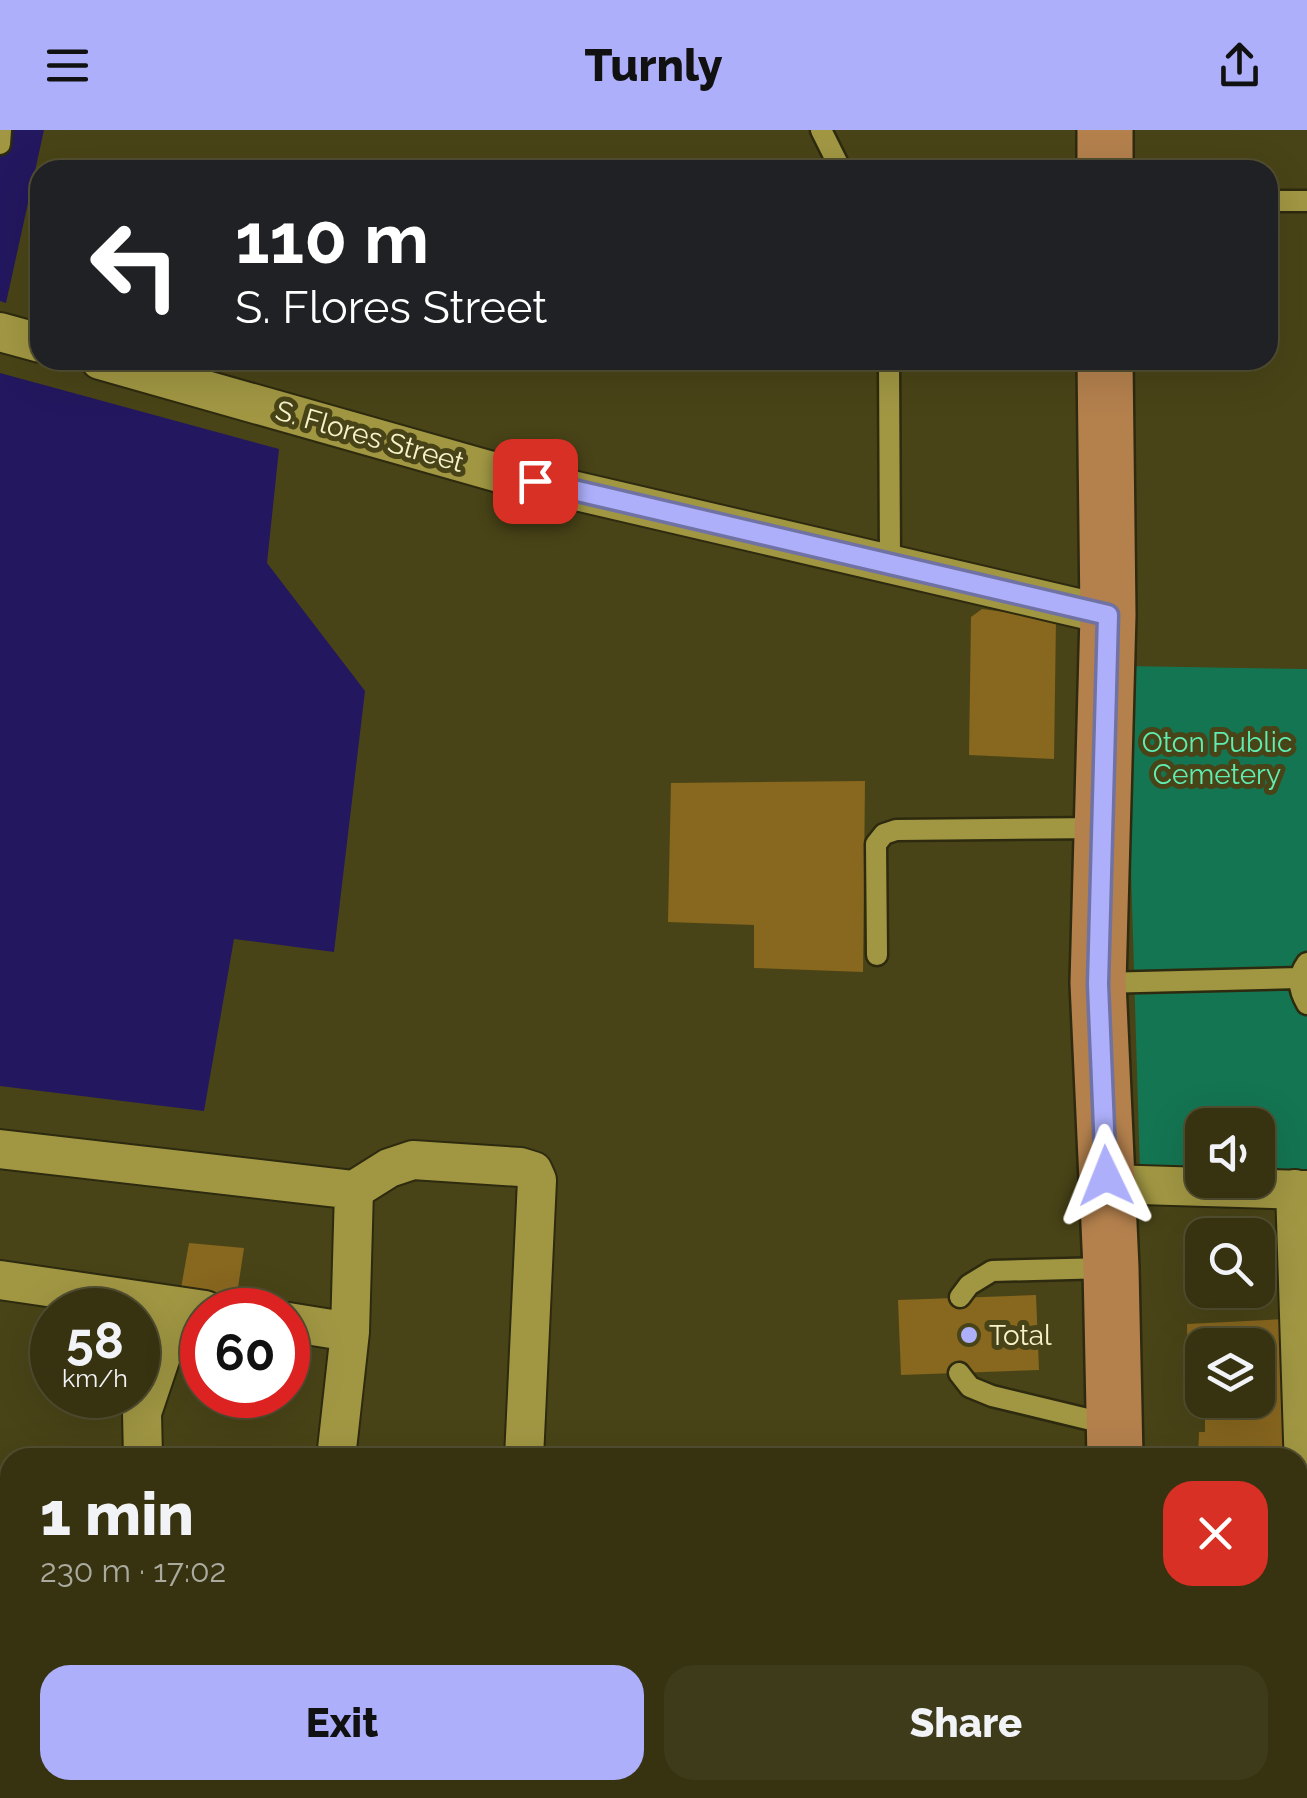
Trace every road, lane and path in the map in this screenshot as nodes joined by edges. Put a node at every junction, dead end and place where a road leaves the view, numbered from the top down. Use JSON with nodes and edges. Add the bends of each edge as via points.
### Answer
{"nodes":[{"id":1,"x":2,"y":130,"type":"edge"},
{"id":2,"x":821,"y":130,"type":"edge"},
{"id":3,"x":1105,"y":130,"type":"edge"},
{"id":4,"x":0,"y":144,"type":"edge"},
{"id":5,"x":836,"y":160,"type":"edge"},
{"id":6,"x":1105,"y":160,"type":"edge"},
{"id":7,"x":1278,"y":201,"type":"edge"},
{"id":8,"x":1307,"y":201,"type":"edge"},
{"id":9,"x":0,"y":332,"type":"edge"},
{"id":10,"x":30,"y":340,"type":"edge"},
{"id":11,"x":135,"y":370,"type":"edge"},
{"id":12,"x":890,"y":370,"type":"edge"},
{"id":13,"x":1105,"y":370,"type":"edge"},
{"id":14,"x":890,"y":563,"type":"junction"},
{"id":15,"x":1108,"y":615,"type":"junction"},
{"id":16,"x":1101,"y":828,"type":"junction"},
{"id":17,"x":876,"y":955,"type":"dead end"},
{"id":18,"x":1303,"y":970,"type":"edge"},
{"id":19,"x":1098,"y":984,"type":"junction"},
{"id":20,"x":1307,"y":1004,"type":"edge"},
{"id":21,"x":0,"y":1149,"type":"edge"},
{"id":22,"x":1107,"y":1184,"type":"junction"},
{"id":23,"x":1301,"y":1189,"type":"edge"},
{"id":24,"x":354,"y":1190,"type":"junction"},
{"id":25,"x":1112,"y":1268,"type":"junction"},
{"id":26,"x":0,"y":1280,"type":"edge"},
{"id":27,"x":960,"y":1298,"type":"dead end"},
{"id":28,"x":180,"y":1306,"type":"edge"},
{"id":29,"x":310,"y":1326,"type":"edge"},
{"id":30,"x":350,"y":1332,"type":"junction"},
{"id":31,"x":180,"y":1333,"type":"edge"},
{"id":32,"x":959,"y":1373,"type":"dead end"},
{"id":33,"x":1115,"y":1442,"type":"edge"},
{"id":34,"x":144,"y":1448,"type":"edge"},
{"id":35,"x":337,"y":1448,"type":"edge"},
{"id":36,"x":524,"y":1448,"type":"edge"},
{"id":37,"x":1305,"y":1448,"type":"edge"}],
"edges":[{"from":1,"to":4,"type":"lane"},
{"from":2,"to":5,"type":"lane"},
{"from":3,"to":6,"type":"main road"},
{"from":7,"to":8,"type":"lane"},
{"from":9,"to":10,"type":"street"},
{"from":11,"to":14,"type":"street","name":"S. Flores Street","via":[[500,473]]},
{"from":12,"to":14,"type":"lane"},
{"from":13,"to":15,"type":"main road"},
{"from":14,"to":15,"type":"street","name":"S. Flores Street"},
{"from":15,"to":16,"type":"main road"},
{"from":16,"to":17,"type":"lane","via":[[884,834],[876,844]]},
{"from":16,"to":19,"type":"main road"},
{"from":18,"to":19,"type":"lane"},
{"from":18,"to":20,"type":"lane","via":[[1300,991]]},
{"from":19,"to":22,"type":"main road"},
{"from":21,"to":24,"type":"street"},
{"from":22,"to":23,"type":"street"},
{"from":22,"to":25,"type":"main road"},
{"from":23,"to":37,"type":"street"},
{"from":24,"to":30,"type":"street"},
{"from":24,"to":36,"type":"street","via":[[413,1160],[532,1172],[537,1180]]},
{"from":25,"to":27,"type":"lane","via":[[992,1270]]},
{"from":25,"to":33,"type":"main road"},
{"from":26,"to":28,"type":"street"},
{"from":29,"to":30,"type":"street"},
{"from":30,"to":35,"type":"street"},
{"from":31,"to":34,"type":"street","via":[[142,1413]]},
{"from":32,"to":33,"type":"lane","via":[[970,1387]]}]}
